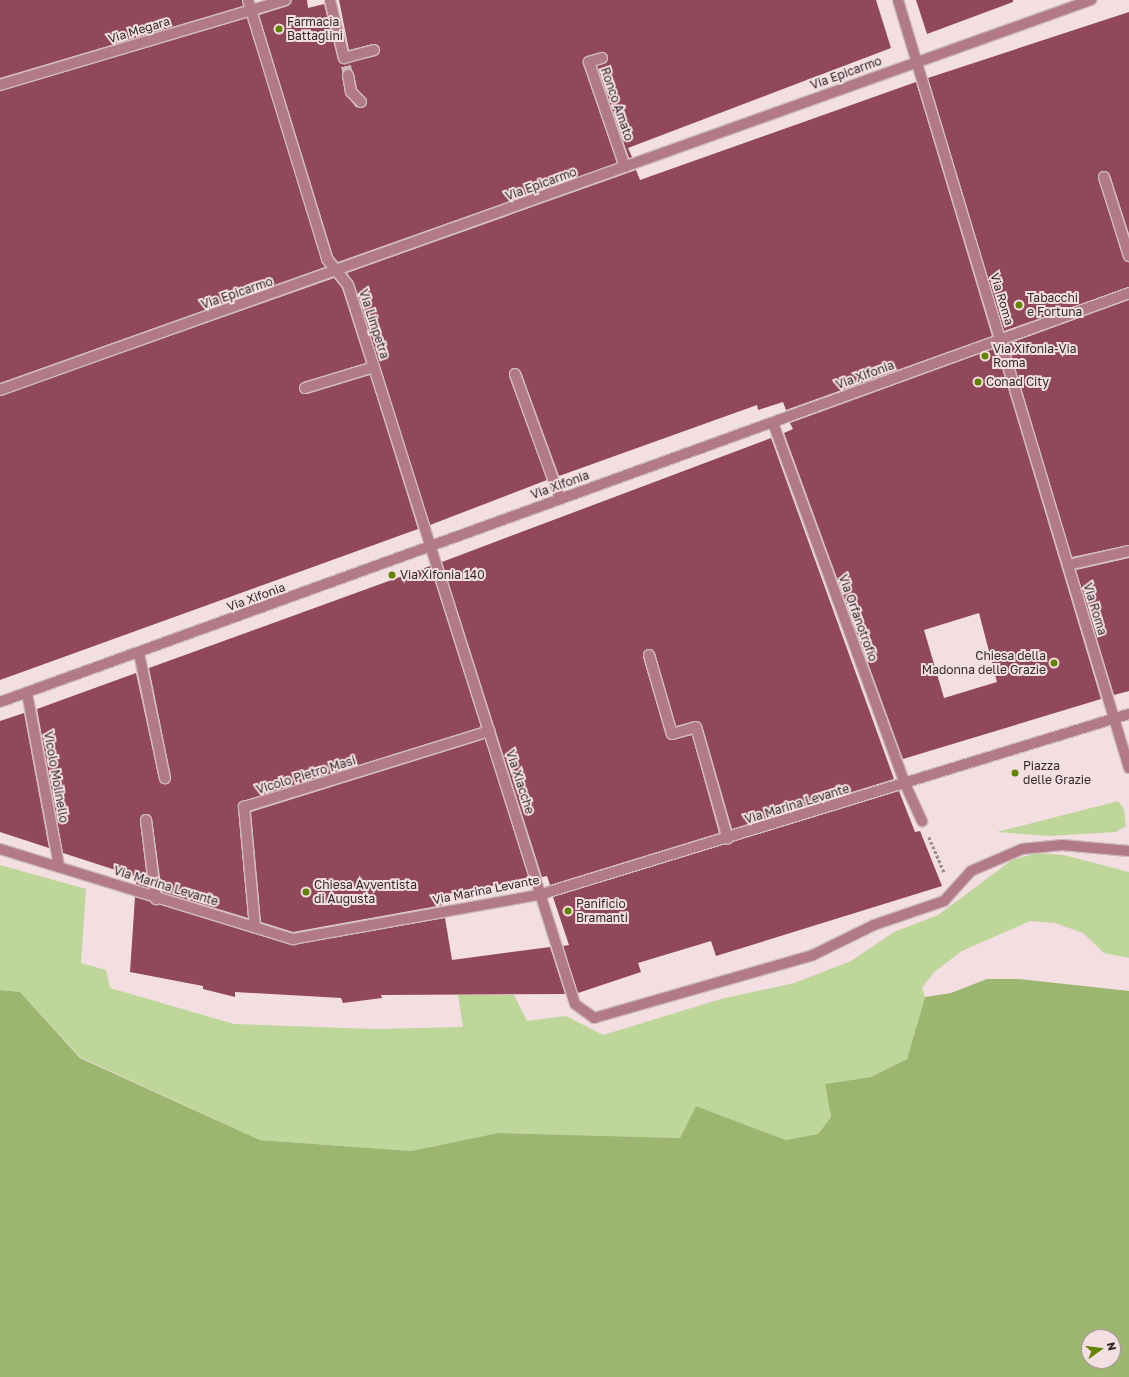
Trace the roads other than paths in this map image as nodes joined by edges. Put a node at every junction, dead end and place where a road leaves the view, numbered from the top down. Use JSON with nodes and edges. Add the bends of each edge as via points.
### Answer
{"nodes":[{"id":1,"x":248,"y":0,"type":"edge"},
{"id":2,"x":286,"y":0,"type":"edge"},
{"id":3,"x":330,"y":0,"type":"edge"},
{"id":4,"x":898,"y":0,"type":"edge"},
{"id":5,"x":1091,"y":0,"type":"edge"},
{"id":6,"x":251,"y":10,"type":"junction"},
{"id":7,"x":374,"y":50,"type":"dead end"},
{"id":8,"x":602,"y":58,"type":"dead end"},
{"id":9,"x":916,"y":61,"type":"junction"},
{"id":10,"x":346,"y":66,"type":"junction"},
{"id":11,"x":0,"y":85,"type":"edge"},
{"id":12,"x":360,"y":102,"type":"dead end"},
{"id":13,"x":624,"y":167,"type":"junction"},
{"id":14,"x":1104,"y":177,"type":"dead end"},
{"id":15,"x":1129,"y":256,"type":"edge"},
{"id":16,"x":338,"y":272,"type":"junction"},
{"id":17,"x":1129,"y":294,"type":"edge"},
{"id":18,"x":1000,"y":339,"type":"junction"},
{"id":19,"x":374,"y":367,"type":"junction"},
{"id":20,"x":515,"y":374,"type":"dead end"},
{"id":21,"x":305,"y":388,"type":"dead end"},
{"id":22,"x":0,"y":390,"type":"edge"},
{"id":23,"x":773,"y":423,"type":"junction"},
{"id":24,"x":560,"y":498,"type":"junction"},
{"id":25,"x":431,"y":546,"type":"junction"},
{"id":26,"x":1129,"y":551,"type":"edge"},
{"id":27,"x":1068,"y":565,"type":"junction"},
{"id":28,"x":139,"y":653,"type":"junction"},
{"id":29,"x":649,"y":655,"type":"dead end"},
{"id":30,"x":27,"y":693,"type":"junction"},
{"id":31,"x":0,"y":702,"type":"edge"},
{"id":32,"x":1129,"y":714,"type":"edge"},
{"id":33,"x":1114,"y":718,"type":"junction"},
{"id":34,"x":490,"y":731,"type":"junction"},
{"id":35,"x":1129,"y":768,"type":"edge"},
{"id":36,"x":165,"y":778,"type":"dead end"},
{"id":37,"x":905,"y":784,"type":"junction"},
{"id":38,"x":146,"y":820,"type":"dead end"},
{"id":39,"x":922,"y":822,"type":"road end"},
{"id":40,"x":728,"y":839,"type":"junction"},
{"id":41,"x":0,"y":849,"type":"edge"},
{"id":42,"x":1129,"y":851,"type":"edge"},
{"id":43,"x":59,"y":866,"type":"junction"},
{"id":44,"x":542,"y":894,"type":"junction"},
{"id":45,"x":156,"y":899,"type":"junction"},
{"id":46,"x":255,"y":927,"type":"junction"}],
"edges":[{"from":1,"to":6,"type":"street","name":"Via Limpetra"},
{"from":2,"to":6,"type":"street","name":"Via Megara"},
{"from":3,"to":10,"type":"street"},
{"from":4,"to":9,"type":"street","name":"Via Roma"},
{"from":5,"to":9,"type":"street","name":"Via Epicarmo"},
{"from":6,"to":11,"type":"street","name":"Via Megara"},
{"from":6,"to":16,"type":"street","name":"Via Limpetra","via":[[327,258]]},
{"from":7,"to":10,"type":"street"},
{"from":8,"to":13,"type":"street","name":"Ronco Amato","via":[[589,62]]},
{"from":9,"to":13,"type":"street","name":"Via Epicarmo"},
{"from":9,"to":18,"type":"street","name":"Via Roma"},
{"from":10,"to":12,"type":"street","via":[[351,92]]},
{"from":13,"to":16,"type":"street","name":"Via Epicarmo"},
{"from":14,"to":15,"type":"street"},
{"from":16,"to":19,"type":"street","name":"Via Limpetra","via":[[348,285]]},
{"from":16,"to":22,"type":"street","name":"Via Epicarmo"},
{"from":17,"to":18,"type":"street","name":"Via Xifonia"},
{"from":18,"to":23,"type":"street","name":"Via Xifonia"},
{"from":18,"to":27,"type":"street","name":"Via Roma"},
{"from":19,"to":21,"type":"street"},
{"from":19,"to":25,"type":"street","name":"Via Limpetra"},
{"from":20,"to":24,"type":"street"},
{"from":23,"to":24,"type":"street","name":"Via Xifonia"},
{"from":23,"to":37,"type":"street","name":"Via Orfanotrofio"},
{"from":24,"to":25,"type":"street","name":"Via Xifonia"},
{"from":25,"to":28,"type":"street","name":"Via Xifonia"},
{"from":25,"to":34,"type":"street","name":"Via Xiacche"},
{"from":26,"to":27,"type":"street"},
{"from":27,"to":33,"type":"street","name":"Via Roma"},
{"from":28,"to":30,"type":"street","name":"Via Xifonia"},
{"from":28,"to":36,"type":"street"},
{"from":29,"to":40,"type":"street","via":[[672,734],[696,727]]},
{"from":30,"to":31,"type":"street","name":"Via Xifonia"},
{"from":30,"to":43,"type":"street","name":"Vicolo Molinello"},
{"from":32,"to":33,"type":"street","name":"Via Marina Levante"},
{"from":33,"to":35,"type":"street","name":"Via Roma"},
{"from":33,"to":37,"type":"street","name":"Via Marina Levante"},
{"from":34,"to":44,"type":"street","name":"Via Xiacche"},
{"from":34,"to":46,"type":"street","name":"Vicolo Pietro Masi","via":[[244,807]]},
{"from":37,"to":39,"type":"street","name":"Via Orfanotrofio"},
{"from":37,"to":40,"type":"street","name":"Via Marina Levante"},
{"from":38,"to":45,"type":"street"},
{"from":40,"to":44,"type":"street","name":"Via Marina Levante"},
{"from":41,"to":43,"type":"street","name":"Via Marina Levante"},
{"from":42,"to":44,"type":"street","name":"Via Xiacche","via":[[1062,845],[1022,849],[971,871],[952,892],[928,908],[874,925],[813,956],[594,1018],[575,1004]]},
{"from":43,"to":45,"type":"street","name":"Via Marina Levante"},
{"from":44,"to":46,"type":"street","name":"Via Marina Levante","via":[[293,939]]},
{"from":45,"to":46,"type":"street","name":"Via Marina Levante"}]}
